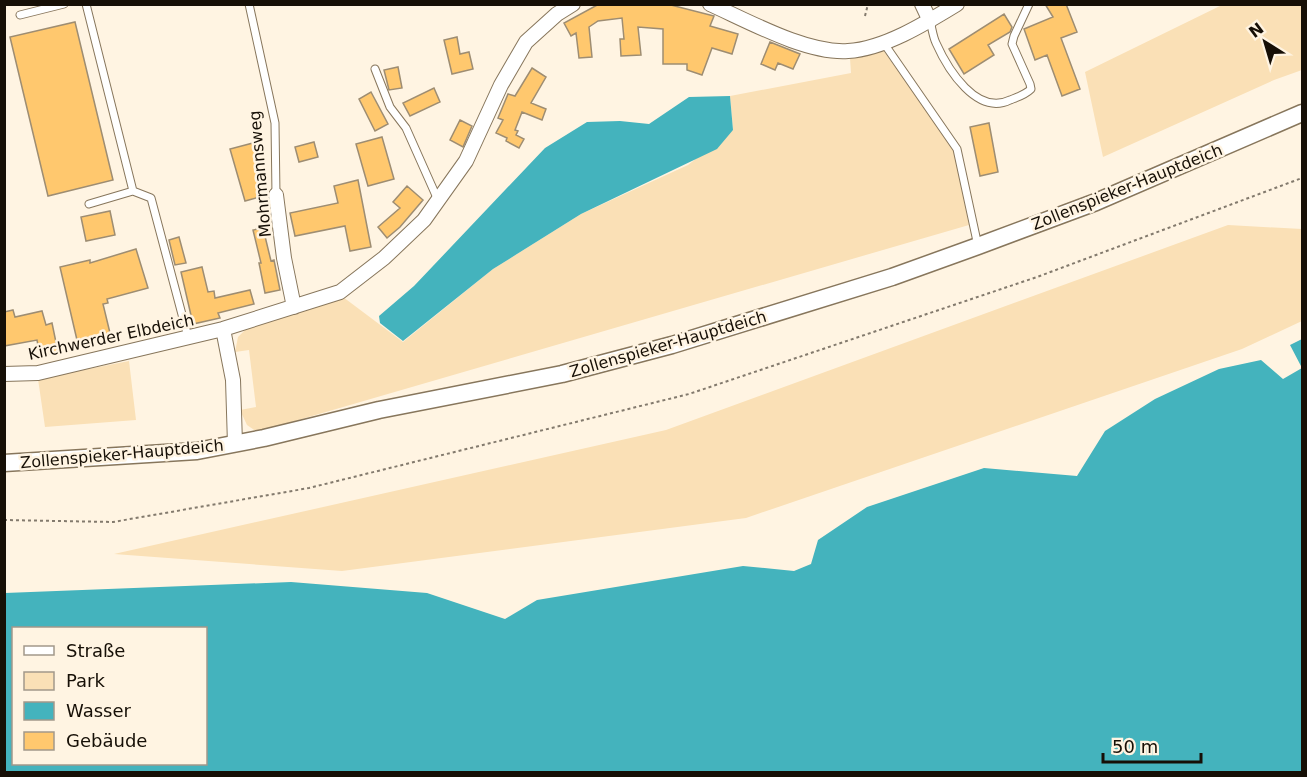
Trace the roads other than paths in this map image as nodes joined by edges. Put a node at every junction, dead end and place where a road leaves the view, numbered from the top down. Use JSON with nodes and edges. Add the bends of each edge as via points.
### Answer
{"nodes":[{"id":1,"x":64,"y":4,"type":"edge"},
{"id":2,"x":86,"y":4,"type":"edge"},
{"id":3,"x":249,"y":4,"type":"edge"},
{"id":4,"x":573,"y":4,"type":"edge"},
{"id":5,"x":710,"y":4,"type":"edge"},
{"id":6,"x":922,"y":4,"type":"edge"},
{"id":7,"x":957,"y":4,"type":"edge"},
{"id":8,"x":1029,"y":4,"type":"edge"},
{"id":9,"x":20,"y":15,"type":"dead end"},
{"id":10,"x":930,"y":21,"type":"junction"},
{"id":11,"x":884,"y":42,"type":"junction"},
{"id":12,"x":375,"y":69,"type":"dead end"},
{"id":13,"x":1302,"y":113,"type":"edge"},
{"id":14,"x":133,"y":191,"type":"junction"},
{"id":15,"x":276,"y":195,"type":"joint"},
{"id":16,"x":438,"y":200,"type":"junction"},
{"id":17,"x":89,"y":204,"type":"dead end"},
{"id":18,"x":978,"y":246,"type":"junction"},
{"id":19,"x":294,"y":307,"type":"junction"},
{"id":20,"x":223,"y":329,"type":"junction"},
{"id":21,"x":188,"y":338,"type":"junction"},
{"id":22,"x":4,"y":374,"type":"edge"},
{"id":23,"x":235,"y":444,"type":"junction"},
{"id":24,"x":4,"y":463,"type":"edge"}],
"edges":[{"from":1,"to":9,"type":"lane"},
{"from":2,"to":14,"type":"lane"},
{"from":3,"to":15,"type":"lane","name":"Mohrmannsweg","via":[[275,123]]},
{"from":4,"to":16,"type":"street","name":"Kirchwerder Elbdeich","via":[[526,42],[466,161]]},
{"from":5,"to":11,"type":"street","via":[[807,46],[845,51]]},
{"from":6,"to":10,"type":"street"},
{"from":7,"to":10,"type":"street"},
{"from":8,"to":10,"type":"lane","via":[[1012,44],[1031,89],[1003,104],[993,105],[961,84],[935,42]]},
{"from":10,"to":11,"type":"street"},
{"from":11,"to":18,"type":"lane","via":[[957,149]]},
{"from":12,"to":16,"type":"lane"},
{"from":13,"to":18,"type":"street","name":"Zollenspieker-Hauptdeich","via":[[1106,197]]},
{"from":14,"to":17,"type":"lane"},
{"from":14,"to":21,"type":"lane","via":[[151,198]]},
{"from":15,"to":19,"type":"street","name":"Mohrmannsweg"},
{"from":16,"to":19,"type":"street","name":"Kirchwerder Elbdeich","via":[[424,220],[340,292]]},
{"from":18,"to":23,"type":"street","name":"Zollenspieker-Hauptdeich","via":[[892,277],[672,345],[562,374],[379,410]]},
{"from":19,"to":20,"type":"street","name":"Kirchwerder Elbdeich"},
{"from":20,"to":21,"type":"street","name":"Kirchwerder Elbdeich"},
{"from":20,"to":23,"type":"street","via":[[232,380]]},
{"from":21,"to":22,"type":"street","name":"Kirchwerder Elbdeich","via":[[38,373]]},
{"from":23,"to":24,"type":"street","name":"Zollenspieker-Hauptdeich","via":[[197,451]]}]}
